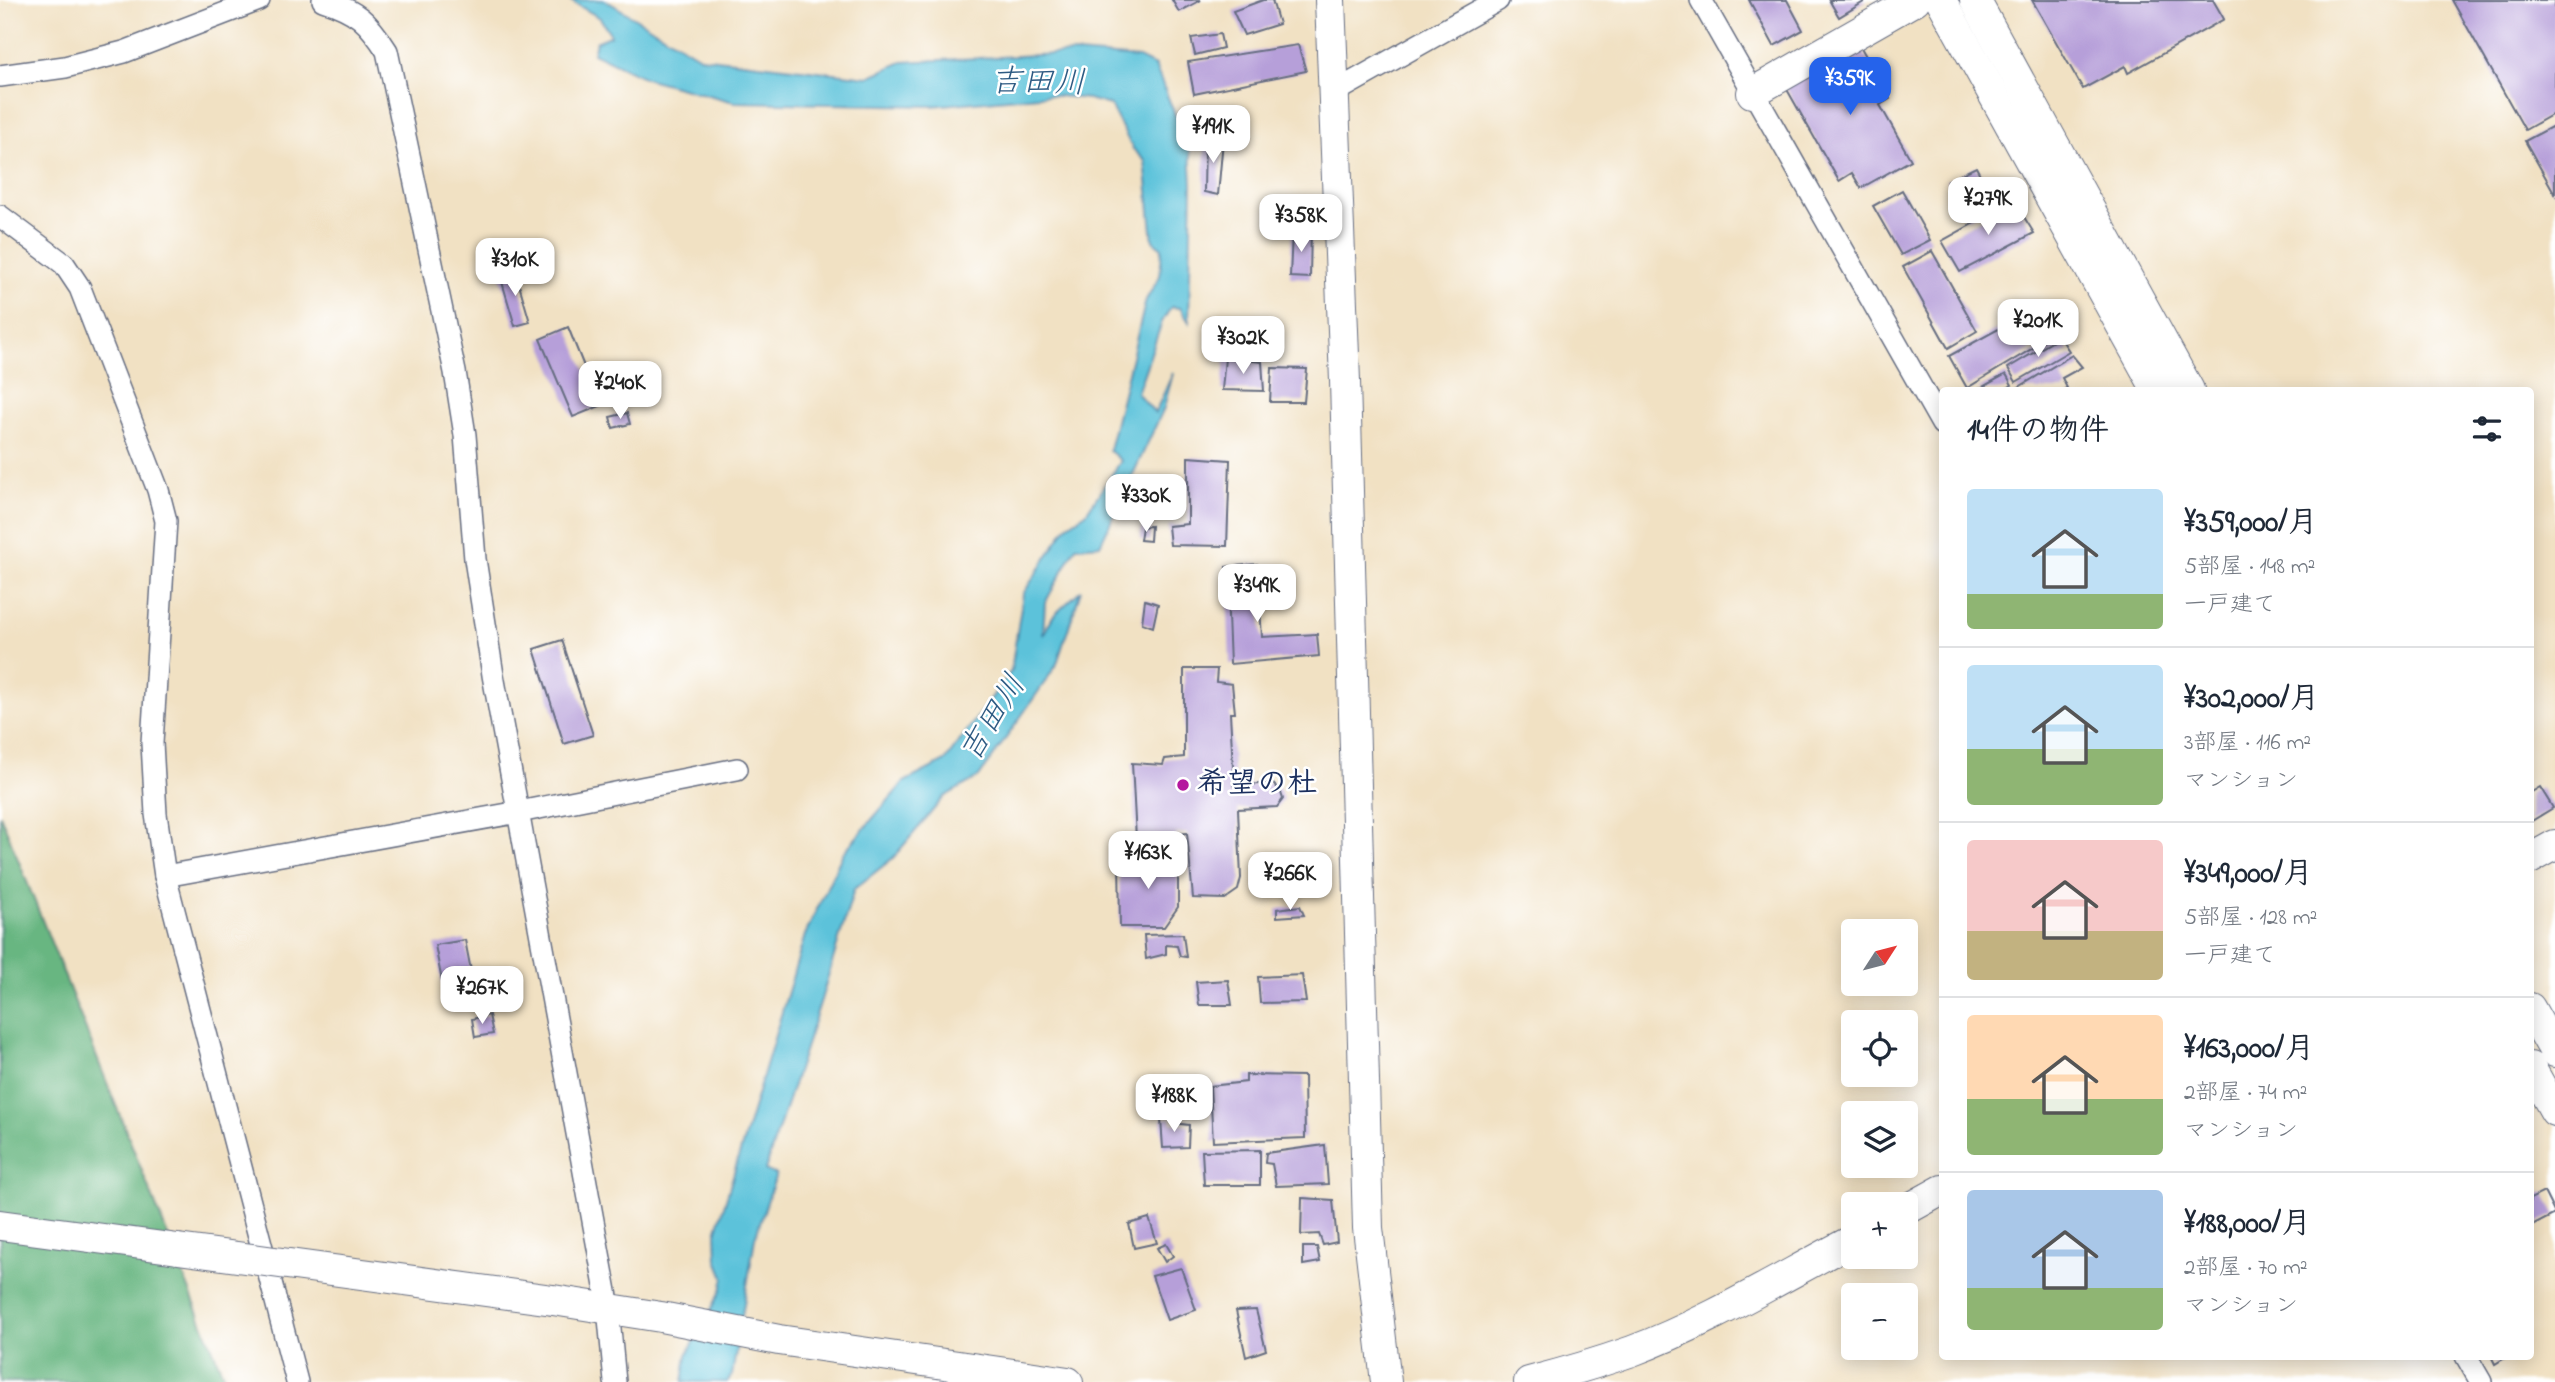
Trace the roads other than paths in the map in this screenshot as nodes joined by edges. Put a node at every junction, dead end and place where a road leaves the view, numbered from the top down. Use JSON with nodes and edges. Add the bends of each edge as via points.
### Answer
{"nodes":[{"id":1,"x":259,"y":0,"type":"edge"},
{"id":2,"x":323,"y":0,"type":"edge"},
{"id":3,"x":1330,"y":0,"type":"edge"},
{"id":4,"x":1498,"y":0,"type":"edge"},
{"id":5,"x":1700,"y":0,"type":"edge"},
{"id":6,"x":1915,"y":0,"type":"edge"},
{"id":7,"x":1941,"y":0,"type":"edge"},
{"id":8,"x":1975,"y":0,"type":"edge"},
{"id":9,"x":0,"y":76,"type":"edge"},
{"id":10,"x":1335,"y":92,"type":"junction"},
{"id":11,"x":1752,"y":93,"type":"junction"},
{"id":12,"x":0,"y":216,"type":"edge"},
{"id":13,"x":2155,"y":387,"type":"edge"},
{"id":14,"x":2187,"y":387,"type":"edge"},
{"id":15,"x":1939,"y":419,"type":"edge"},
{"id":16,"x":737,"y":769,"type":"dead end"},
{"id":17,"x":519,"y":812,"type":"junction"},
{"id":18,"x":2555,"y":845,"type":"edge"},
{"id":19,"x":2534,"y":857,"type":"edge"},
{"id":20,"x":165,"y":876,"type":"junction"},
{"id":21,"x":2534,"y":1015,"type":"edge"},
{"id":22,"x":2555,"y":1052,"type":"edge"},
{"id":23,"x":2534,"y":1074,"type":"edge"},
{"id":24,"x":2555,"y":1111,"type":"edge"},
{"id":25,"x":1939,"y":1192,"type":"edge"},
{"id":26,"x":1918,"y":1203,"type":"edge"},
{"id":27,"x":0,"y":1226,"type":"edge"},
{"id":28,"x":1841,"y":1246,"type":"edge"},
{"id":29,"x":608,"y":1309,"type":"junction"},
{"id":30,"x":2468,"y":1360,"type":"edge"},
{"id":31,"x":297,"y":1382,"type":"edge"},
{"id":32,"x":615,"y":1382,"type":"edge"},
{"id":33,"x":1068,"y":1382,"type":"edge"},
{"id":34,"x":1386,"y":1382,"type":"edge"},
{"id":35,"x":1529,"y":1382,"type":"edge"},
{"id":36,"x":2481,"y":1382,"type":"edge"}],
"edges":[{"from":1,"to":9,"type":"street","via":[[124,52],[65,67]]},
{"from":2,"to":17,"type":"street","via":[[342,6],[370,25],[387,51],[455,372],[475,559]]},
{"from":3,"to":10,"type":"street"},
{"from":4,"to":10,"type":"street"},
{"from":5,"to":11,"type":"street"},
{"from":6,"to":11,"type":"street"},
{"from":7,"to":13,"type":"street"},
{"from":8,"to":14,"type":"street"},
{"from":10,"to":34,"type":"street","via":[[1368,1228]]},
{"from":11,"to":15,"type":"street"},
{"from":12,"to":20,"type":"street","via":[[64,264],[80,288],[166,521],[152,743]]},
{"from":16,"to":17,"type":"street"},
{"from":17,"to":20,"type":"street"},
{"from":17,"to":29,"type":"street"},
{"from":18,"to":19,"type":"street"},
{"from":20,"to":31,"type":"street"},
{"from":21,"to":22,"type":"street"},
{"from":23,"to":24,"type":"street"},
{"from":25,"to":26,"type":"street"},
{"from":27,"to":29,"type":"street","bridge":true},
{"from":28,"to":35,"type":"street","via":[[1634,1350]]},
{"from":29,"to":32,"type":"street"},
{"from":29,"to":33,"type":"street","via":[[779,1340]]},
{"from":30,"to":36,"type":"street"}]}
